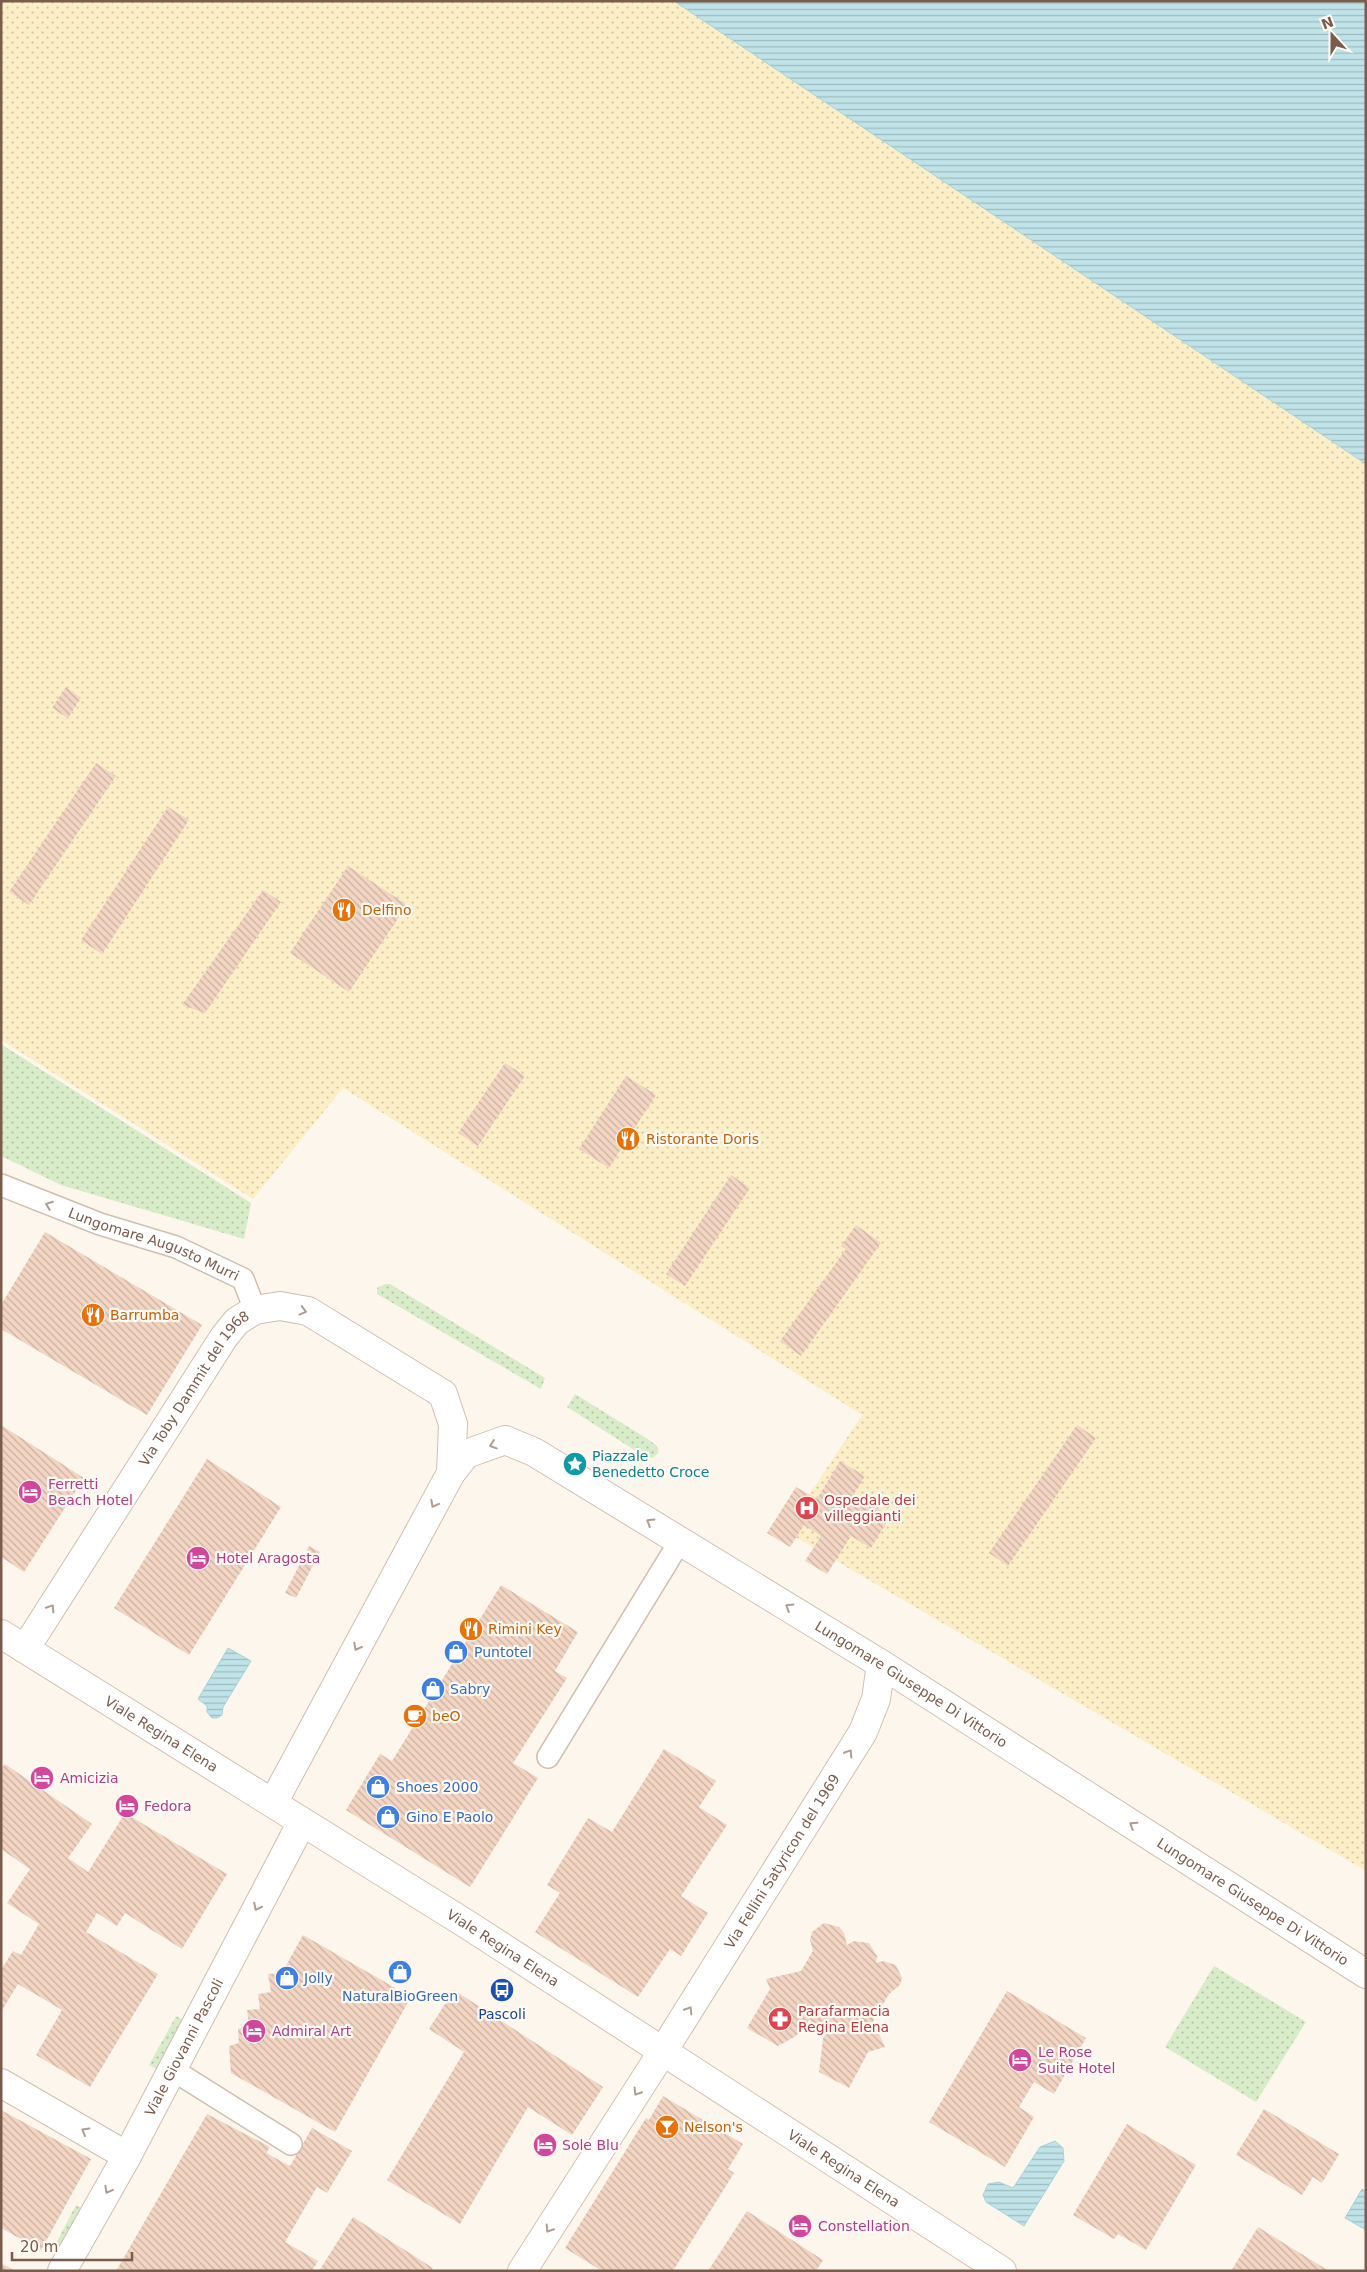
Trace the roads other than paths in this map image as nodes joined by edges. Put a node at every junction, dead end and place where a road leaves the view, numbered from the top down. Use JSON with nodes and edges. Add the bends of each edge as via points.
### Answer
{"nodes":[{"id":1,"x":1,"y":1185,"type":"edge"},
{"id":2,"x":255,"y":1310,"type":"junction"},
{"id":3,"x":451,"y":1473,"type":"junction"},
{"id":4,"x":680,"y":1541,"type":"junction"},
{"id":5,"x":1,"y":1634,"type":"edge"},
{"id":6,"x":25,"y":1649,"type":"junction"},
{"id":7,"x":881,"y":1664,"type":"junction"},
{"id":8,"x":548,"y":1757,"type":"dead end"},
{"id":9,"x":274,"y":1803,"type":"junction"},
{"id":10,"x":302,"y":1822,"type":"junction"},
{"id":11,"x":1366,"y":1974,"type":"edge"},
{"id":12,"x":663,"y":2051,"type":"junction"},
{"id":13,"x":173,"y":2070,"type":"junction"},
{"id":14,"x":1,"y":2083,"type":"edge"},
{"id":15,"x":290,"y":2144,"type":"dead end"},
{"id":16,"x":127,"y":2156,"type":"junction"},
{"id":17,"x":62,"y":2271,"type":"edge"},
{"id":18,"x":522,"y":2271,"type":"edge"},
{"id":19,"x":1002,"y":2271,"type":"edge"}],
"edges":[{"from":2,"to":1,"type":"lane","name":"Lungomare Augusto Murri","one_way":true,"via":[[243,1279],[176,1246],[100,1224]]},
{"from":2,"to":3,"type":"street","one_way":true,"via":[[280,1306],[308,1312],[443,1394],[453,1424]]},
{"from":6,"to":2,"type":"street","name":"Via Toby Dammit del 1968","one_way":true,"via":[[224,1337],[237,1321]]},
{"from":4,"to":3,"type":"street","name":"Lungomare Giuseppe Di Vittorio","one_way":true,"via":[[534,1452],[505,1440],[466,1454]]},
{"from":3,"to":9,"type":"street","one_way":true},
{"from":7,"to":4,"type":"street","name":"Lungomare Giuseppe Di Vittorio","one_way":true},
{"from":4,"to":8,"type":"lane"},
{"from":5,"to":6,"type":"street","name":"Viale Regina Elena"},
{"from":6,"to":9,"type":"street","name":"Viale Regina Elena"},
{"from":11,"to":7,"type":"street","name":"Lungomare Giuseppe Di Vittorio","one_way":true},
{"from":12,"to":7,"type":"street","name":"Via Fellini Satyricon del 1969","one_way":true,"via":[[863,1732],[876,1699]]},
{"from":9,"to":10,"type":"street","name":"Viale Regina Elena"},
{"from":10,"to":12,"type":"street","name":"Viale Regina Elena"},
{"from":10,"to":13,"type":"street","name":"Viale Giovanni Pascoli","one_way":true},
{"from":12,"to":18,"type":"street","name":"Via Fellini Satyricon del 1969","one_way":true},
{"from":12,"to":19,"type":"street","name":"Viale Regina Elena"},
{"from":13,"to":15,"type":"lane"},
{"from":13,"to":16,"type":"street","name":"Viale Giovanni Pascoli"},
{"from":16,"to":14,"type":"street","one_way":true},
{"from":16,"to":17,"type":"street","name":"Viale Giovanni Pascoli","one_way":true}]}
